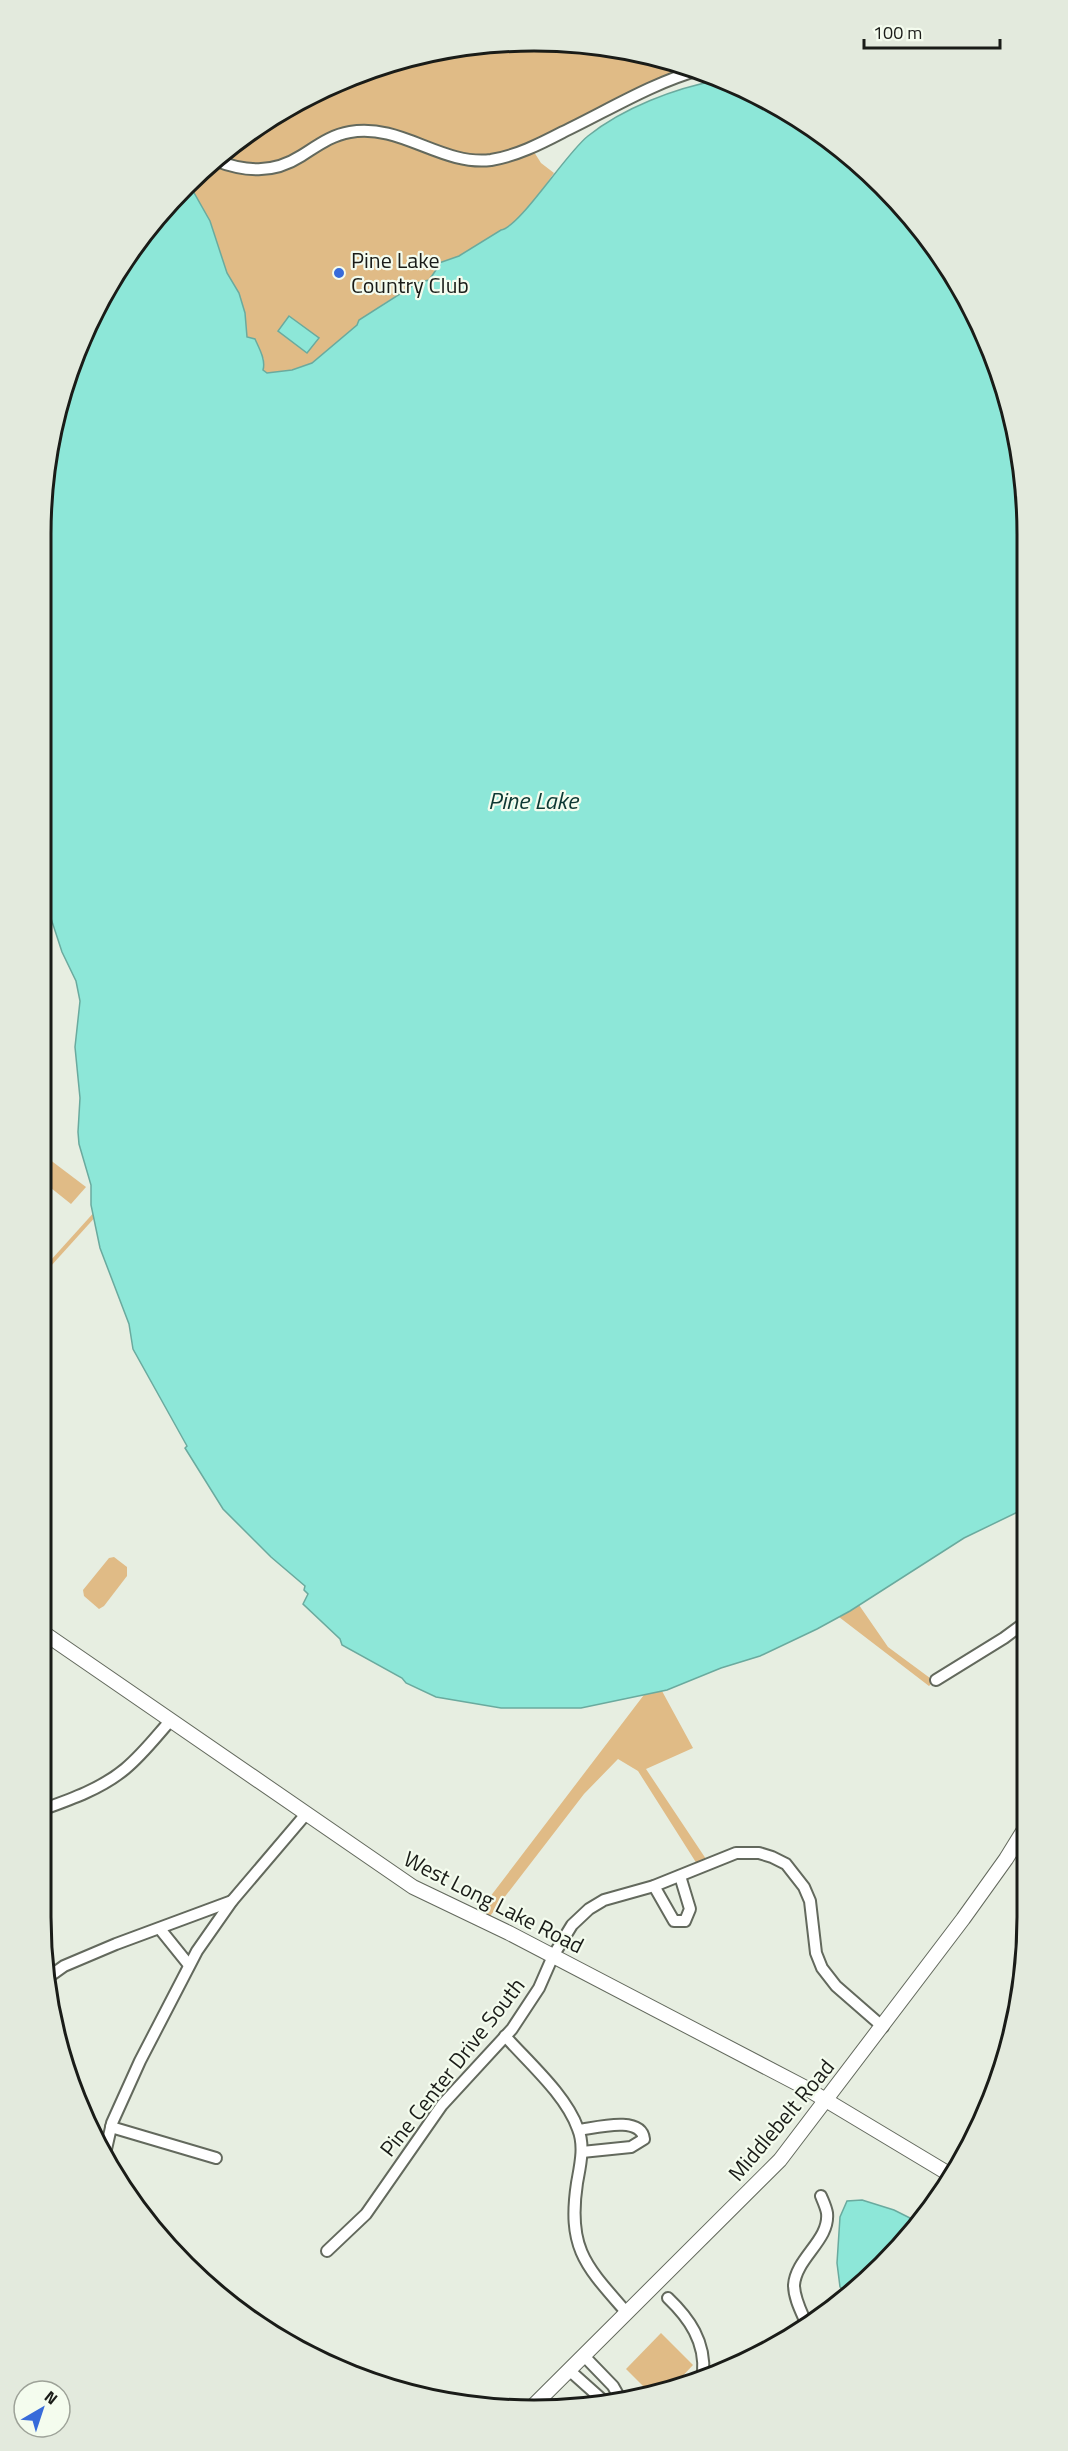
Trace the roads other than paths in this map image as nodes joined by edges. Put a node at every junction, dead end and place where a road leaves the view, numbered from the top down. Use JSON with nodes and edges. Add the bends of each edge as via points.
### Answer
{"nodes":[{"id":1,"x":684,"y":75,"type":"edge"},
{"id":2,"x":225,"y":164,"type":"edge"},
{"id":3,"x":1017,"y":1628,"type":"edge"},
{"id":4,"x":51,"y":1639,"type":"edge"},
{"id":5,"x":936,"y":1680,"type":"dead end"},
{"id":6,"x":170,"y":1721,"type":"junction"},
{"id":7,"x":51,"y":1806,"type":"edge"},
{"id":8,"x":306,"y":1814,"type":"junction"},
{"id":9,"x":1017,"y":1840,"type":"edge"},
{"id":10,"x":680,"y":1876,"type":"junction"},
{"id":11,"x":654,"y":1886,"type":"junction"},
{"id":12,"x":232,"y":1901,"type":"junction"},
{"id":13,"x":160,"y":1929,"type":"junction"},
{"id":14,"x":553,"y":1956,"type":"junction"},
{"id":15,"x":189,"y":1965,"type":"junction"},
{"id":16,"x":54,"y":1973,"type":"edge"},
{"id":17,"x":882,"y":2027,"type":"junction"},
{"id":18,"x":505,"y":2036,"type":"junction"},
{"id":19,"x":827,"y":2100,"type":"junction"},
{"id":20,"x":111,"y":2127,"type":"junction"},
{"id":21,"x":579,"y":2130,"type":"junction"},
{"id":22,"x":107,"y":2143,"type":"edge"},
{"id":23,"x":582,"y":2152,"type":"junction"},
{"id":24,"x":216,"y":2158,"type":"dead end"},
{"id":25,"x":944,"y":2171,"type":"edge"},
{"id":26,"x":821,"y":2196,"type":"dead end"},
{"id":27,"x":327,"y":2251,"type":"dead end"},
{"id":28,"x":668,"y":2298,"type":"dead end"},
{"id":29,"x":627,"y":2313,"type":"junction"},
{"id":30,"x":804,"y":2318,"type":"edge"},
{"id":31,"x":584,"y":2355,"type":"junction"},
{"id":32,"x":703,"y":2369,"type":"edge"},
{"id":33,"x":569,"y":2370,"type":"junction"},
{"id":34,"x":617,"y":2393,"type":"edge"},
{"id":35,"x":598,"y":2396,"type":"edge"},
{"id":36,"x":539,"y":2400,"type":"edge"}],
"edges":[{"from":1,"to":2,"type":"street","via":[[532,147],[496,159],[464,159],[396,135],[364,131],[335,136],[288,164],[269,169],[242,169]]},
{"from":3,"to":5,"type":"street"},
{"from":4,"to":6,"type":"main road","name":"West Long Lake Road"},
{"from":6,"to":7,"type":"street","via":[[123,1771],[81,1796]]},
{"from":6,"to":8,"type":"main road","name":"West Long Lake Road"},
{"from":8,"to":12,"type":"street"},
{"from":8,"to":14,"type":"main road","name":"West Long Lake Road","via":[[413,1887]]},
{"from":9,"to":17,"type":"main road","name":"Middlebelt Road"},
{"from":10,"to":11,"type":"street","name":"Pine Center Drive South"},
{"from":10,"to":11,"type":"street","via":[[690,1909],[685,1921],[674,1921]]},
{"from":10,"to":17,"type":"street","name":"Pine Center Drive South","via":[[736,1853],[759,1853],[786,1864],[810,1900],[816,1953],[822,1968],[836,1986]]},
{"from":11,"to":14,"type":"street","name":"Pine Center Drive South","via":[[604,1900],[589,1909],[572,1925]]},
{"from":12,"to":13,"type":"street"},
{"from":12,"to":15,"type":"street"},
{"from":13,"to":15,"type":"street"},
{"from":13,"to":16,"type":"street"},
{"from":14,"to":18,"type":"street","name":"Pine Center Drive South","via":[[539,1988]]},
{"from":14,"to":19,"type":"main road","name":"West Long Lake Road"},
{"from":15,"to":20,"type":"street"},
{"from":17,"to":19,"type":"main road","name":"Middlebelt Road"},
{"from":18,"to":21,"type":"street","via":[[567,2107]]},
{"from":18,"to":27,"type":"street","name":"Pine Center Drive South","via":[[442,2105],[366,2214]]},
{"from":19,"to":25,"type":"main road","name":"West Long Lake Road"},
{"from":19,"to":29,"type":"main road","name":"Middlebelt Road","via":[[780,2160]]},
{"from":20,"to":22,"type":"street"},
{"from":20,"to":24,"type":"street"},
{"from":21,"to":23,"type":"street"},
{"from":21,"to":23,"type":"street","via":[[627,2124],[635,2126],[644,2139],[631,2148]]},
{"from":23,"to":29,"type":"street","via":[[574,2204],[576,2239],[592,2272]]},
{"from":26,"to":30,"type":"street","via":[[827,2212],[826,2226],[794,2285]]},
{"from":28,"to":32,"type":"street","via":[[695,2332]]},
{"from":29,"to":31,"type":"main road","name":"Middlebelt Road"},
{"from":31,"to":33,"type":"main road","name":"Middlebelt Road"},
{"from":31,"to":34,"type":"street"},
{"from":33,"to":35,"type":"street"},
{"from":33,"to":36,"type":"main road","name":"Middlebelt Road"}]}
